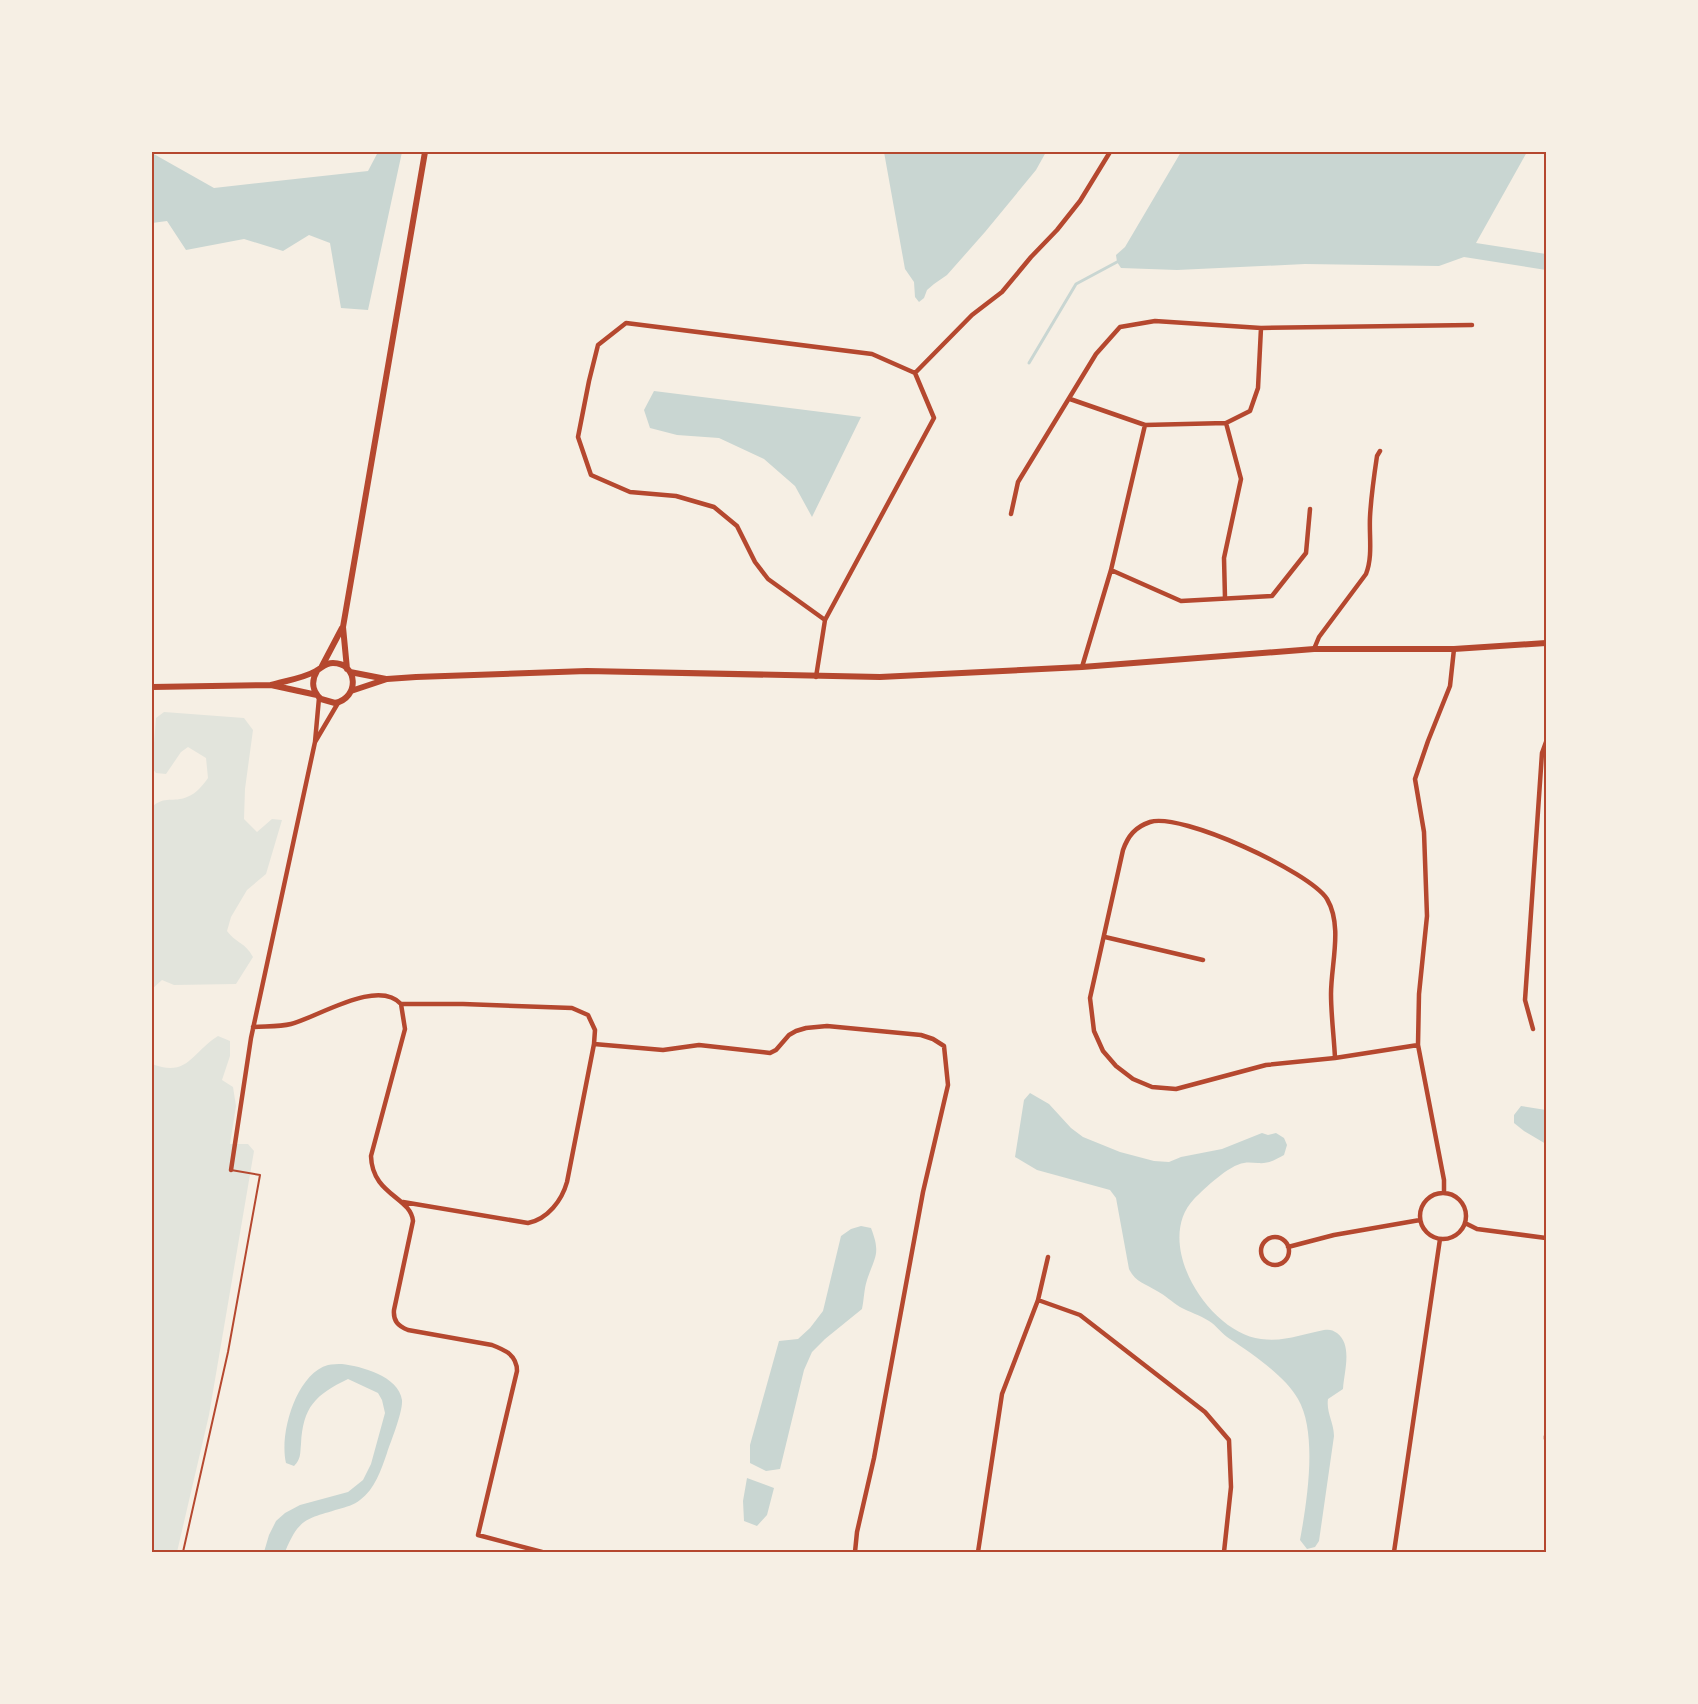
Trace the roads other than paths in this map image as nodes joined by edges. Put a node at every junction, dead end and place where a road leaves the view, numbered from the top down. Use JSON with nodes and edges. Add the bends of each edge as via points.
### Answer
{"nodes":[{"id":1,"x":425,"y":152,"type":"edge"},
{"id":2,"x":1110,"y":152,"type":"edge"},
{"id":3,"x":1472,"y":325,"type":"dead end"},
{"id":4,"x":1261,"y":328,"type":"junction"},
{"id":5,"x":915,"y":373,"type":"junction"},
{"id":6,"x":1070,"y":399,"type":"junction"},
{"id":7,"x":1226,"y":423,"type":"junction"},
{"id":8,"x":1144,"y":425,"type":"junction"},
{"id":9,"x":1380,"y":451,"type":"dead end"},
{"id":10,"x":1310,"y":509,"type":"dead end"},
{"id":11,"x":1011,"y":514,"type":"dead end"},
{"id":12,"x":1112,"y":570,"type":"junction"},
{"id":13,"x":1225,"y":598,"type":"junction"},
{"id":14,"x":825,"y":620,"type":"junction"},
{"id":15,"x":343,"y":627,"type":"junction"},
{"id":16,"x":1546,"y":643,"type":"edge"},
{"id":17,"x":1314,"y":649,"type":"junction"},
{"id":18,"x":1454,"y":649,"type":"junction"},
{"id":19,"x":1082,"y":667,"type":"junction"},
{"id":20,"x":319,"y":669,"type":"junction"},
{"id":21,"x":348,"y":671,"type":"junction"},
{"id":22,"x":816,"y":677,"type":"junction"},
{"id":23,"x":387,"y":679,"type":"junction"},
{"id":24,"x":271,"y":685,"type":"junction"},
{"id":25,"x":152,"y":687,"type":"edge"},
{"id":26,"x":351,"y":692,"type":"junction"},
{"id":27,"x":318,"y":696,"type":"junction"},
{"id":28,"x":338,"y":703,"type":"junction"},
{"id":29,"x":315,"y":742,"type":"junction"},
{"id":30,"x":1546,"y":742,"type":"edge"},
{"id":31,"x":1105,"y":937,"type":"junction"},
{"id":32,"x":1203,"y":960,"type":"dead end"},
{"id":33,"x":401,"y":1004,"type":"junction"},
{"id":34,"x":253,"y":1027,"type":"junction"},
{"id":35,"x":1533,"y":1029,"type":"dead end"},
{"id":36,"x":594,"y":1044,"type":"junction"},
{"id":37,"x":1418,"y":1045,"type":"junction"},
{"id":38,"x":1335,"y":1058,"type":"junction"},
{"id":39,"x":231,"y":1170,"type":"joint"},
{"id":40,"x":1444,"y":1193,"type":"junction"},
{"id":41,"x":399,"y":1201,"type":"junction"},
{"id":42,"x":1420,"y":1220,"type":"junction"},
{"id":43,"x":1465,"y":1223,"type":"junction"},
{"id":44,"x":1546,"y":1238,"type":"edge"},
{"id":45,"x":1440,"y":1239,"type":"junction"},
{"id":46,"x":1288,"y":1247,"type":"junction"},
{"id":47,"x":1048,"y":1257,"type":"dead end"},
{"id":48,"x":1038,"y":1300,"type":"junction"},
{"id":49,"x":183,"y":1552,"type":"edge"},
{"id":50,"x":542,"y":1552,"type":"edge"},
{"id":51,"x":855,"y":1552,"type":"edge"},
{"id":52,"x":978,"y":1552,"type":"edge"},
{"id":53,"x":1224,"y":1552,"type":"edge"},
{"id":54,"x":1394,"y":1552,"type":"edge"}],
"edges":[{"from":1,"to":15,"type":"main road"},
{"from":2,"to":5,"type":"street","via":[[1057,230],[1002,292],[972,315]]},
{"from":3,"to":4,"type":"street"},
{"from":4,"to":6,"type":"street","via":[[1155,321],[1120,327],[1096,354]]},
{"from":4,"to":7,"type":"street","via":[[1258,388],[1250,411]]},
{"from":5,"to":14,"type":"street","via":[[934,418]]},
{"from":5,"to":14,"type":"street","via":[[872,354],[626,323],[598,345],[578,436],[591,475],[630,492],[676,496],[714,507],[737,526],[768,579]]},
{"from":6,"to":8,"type":"street"},
{"from":6,"to":11,"type":"street","via":[[1018,482]]},
{"from":7,"to":8,"type":"street"},
{"from":7,"to":13,"type":"street","via":[[1241,479],[1224,558]]},
{"from":8,"to":12,"type":"street"},
{"from":9,"to":17,"type":"street","via":[[1366,574]]},
{"from":10,"to":13,"type":"street","via":[[1306,552],[1272,596]]},
{"from":12,"to":13,"type":"street","via":[[1181,601]]},
{"from":12,"to":19,"type":"street"},
{"from":14,"to":22,"type":"street"},
{"from":15,"to":20,"type":"main road"},
{"from":15,"to":21,"type":"main road"},
{"from":16,"to":18,"type":"main road"},
{"from":17,"to":18,"type":"main road"},
{"from":17,"to":19,"type":"main road"},
{"from":18,"to":37,"type":"street","via":[[1450,686],[1415,779],[1424,832],[1427,916]]},
{"from":19,"to":22,"type":"main road"},
{"from":20,"to":21,"type":"main road","via":[[335,663]]},
{"from":20,"to":24,"type":"main road"},
{"from":20,"to":27,"type":"main road","via":[[313,683]]},
{"from":21,"to":23,"type":"main road"},
{"from":21,"to":26,"type":"main road","via":[[353,681]]},
{"from":22,"to":23,"type":"main road","via":[[587,671]]},
{"from":23,"to":26,"type":"main road"},
{"from":24,"to":25,"type":"main road"},
{"from":24,"to":27,"type":"main road"},
{"from":26,"to":28,"type":"main road"},
{"from":27,"to":28,"type":"main road","via":[[326,702]]},
{"from":27,"to":29,"type":"street"},
{"from":28,"to":29,"type":"street"},
{"from":29,"to":34,"type":"street"},
{"from":30,"to":35,"type":"street","via":[[1542,753],[1525,1000]]},
{"from":31,"to":32,"type":"street"},
{"from":31,"to":38,"type":"street","via":[[1090,998],[1094,1031],[1103,1051],[1133,1079],[1152,1087],[1176,1089],[1266,1065]]},
{"from":31,"to":38,"type":"street","via":[[1127,839],[1135,829],[1152,821],[1168,820],[1221,837],[1275,862],[1316,887],[1335,917],[1331,994]]},
{"from":33,"to":34,"type":"street","via":[[394,998],[365,996],[288,1025]]},
{"from":33,"to":36,"type":"street","via":[[572,1008],[584,1012],[591,1020]]},
{"from":33,"to":41,"type":"street","via":[[405,1029],[371,1156],[377,1179]]},
{"from":34,"to":39,"type":"street"},
{"from":36,"to":41,"type":"street","via":[[567,1182],[561,1200],[553,1208],[528,1223]]},
{"from":36,"to":51,"type":"street","via":[[663,1050],[699,1045],[762,1054],[776,1050],[796,1030],[827,1026],[921,1035],[944,1046],[948,1085],[923,1192]]},
{"from":37,"to":38,"type":"street"},
{"from":37,"to":40,"type":"street"},
{"from":39,"to":49,"type":"lane","via":[[260,1175],[228,1352]]},
{"from":40,"to":42,"type":"street","via":[[1424,1203]]},
{"from":40,"to":43,"type":"street","via":[[1461,1202]]},
{"from":41,"to":50,"type":"street","via":[[410,1209],[413,1221],[394,1310],[396,1322],[408,1330],[492,1345],[510,1354],[517,1366],[478,1536]]},
{"from":42,"to":45,"type":"street","via":[[1428,1234]]},
{"from":42,"to":46,"type":"street"},
{"from":43,"to":44,"type":"street"},
{"from":43,"to":45,"type":"street","via":[[1455,1235]]},
{"from":45,"to":54,"type":"street"},
{"from":46,"to":46,"type":"street","via":[[1282,1239],[1273,1237],[1262,1244],[1261,1254],[1267,1263],[1276,1265],[1285,1261]]},
{"from":47,"to":48,"type":"street"},
{"from":48,"to":52,"type":"street","via":[[1002,1394]]},
{"from":48,"to":53,"type":"street","via":[[1080,1315],[1205,1412],[1229,1440],[1231,1487]]}]}
